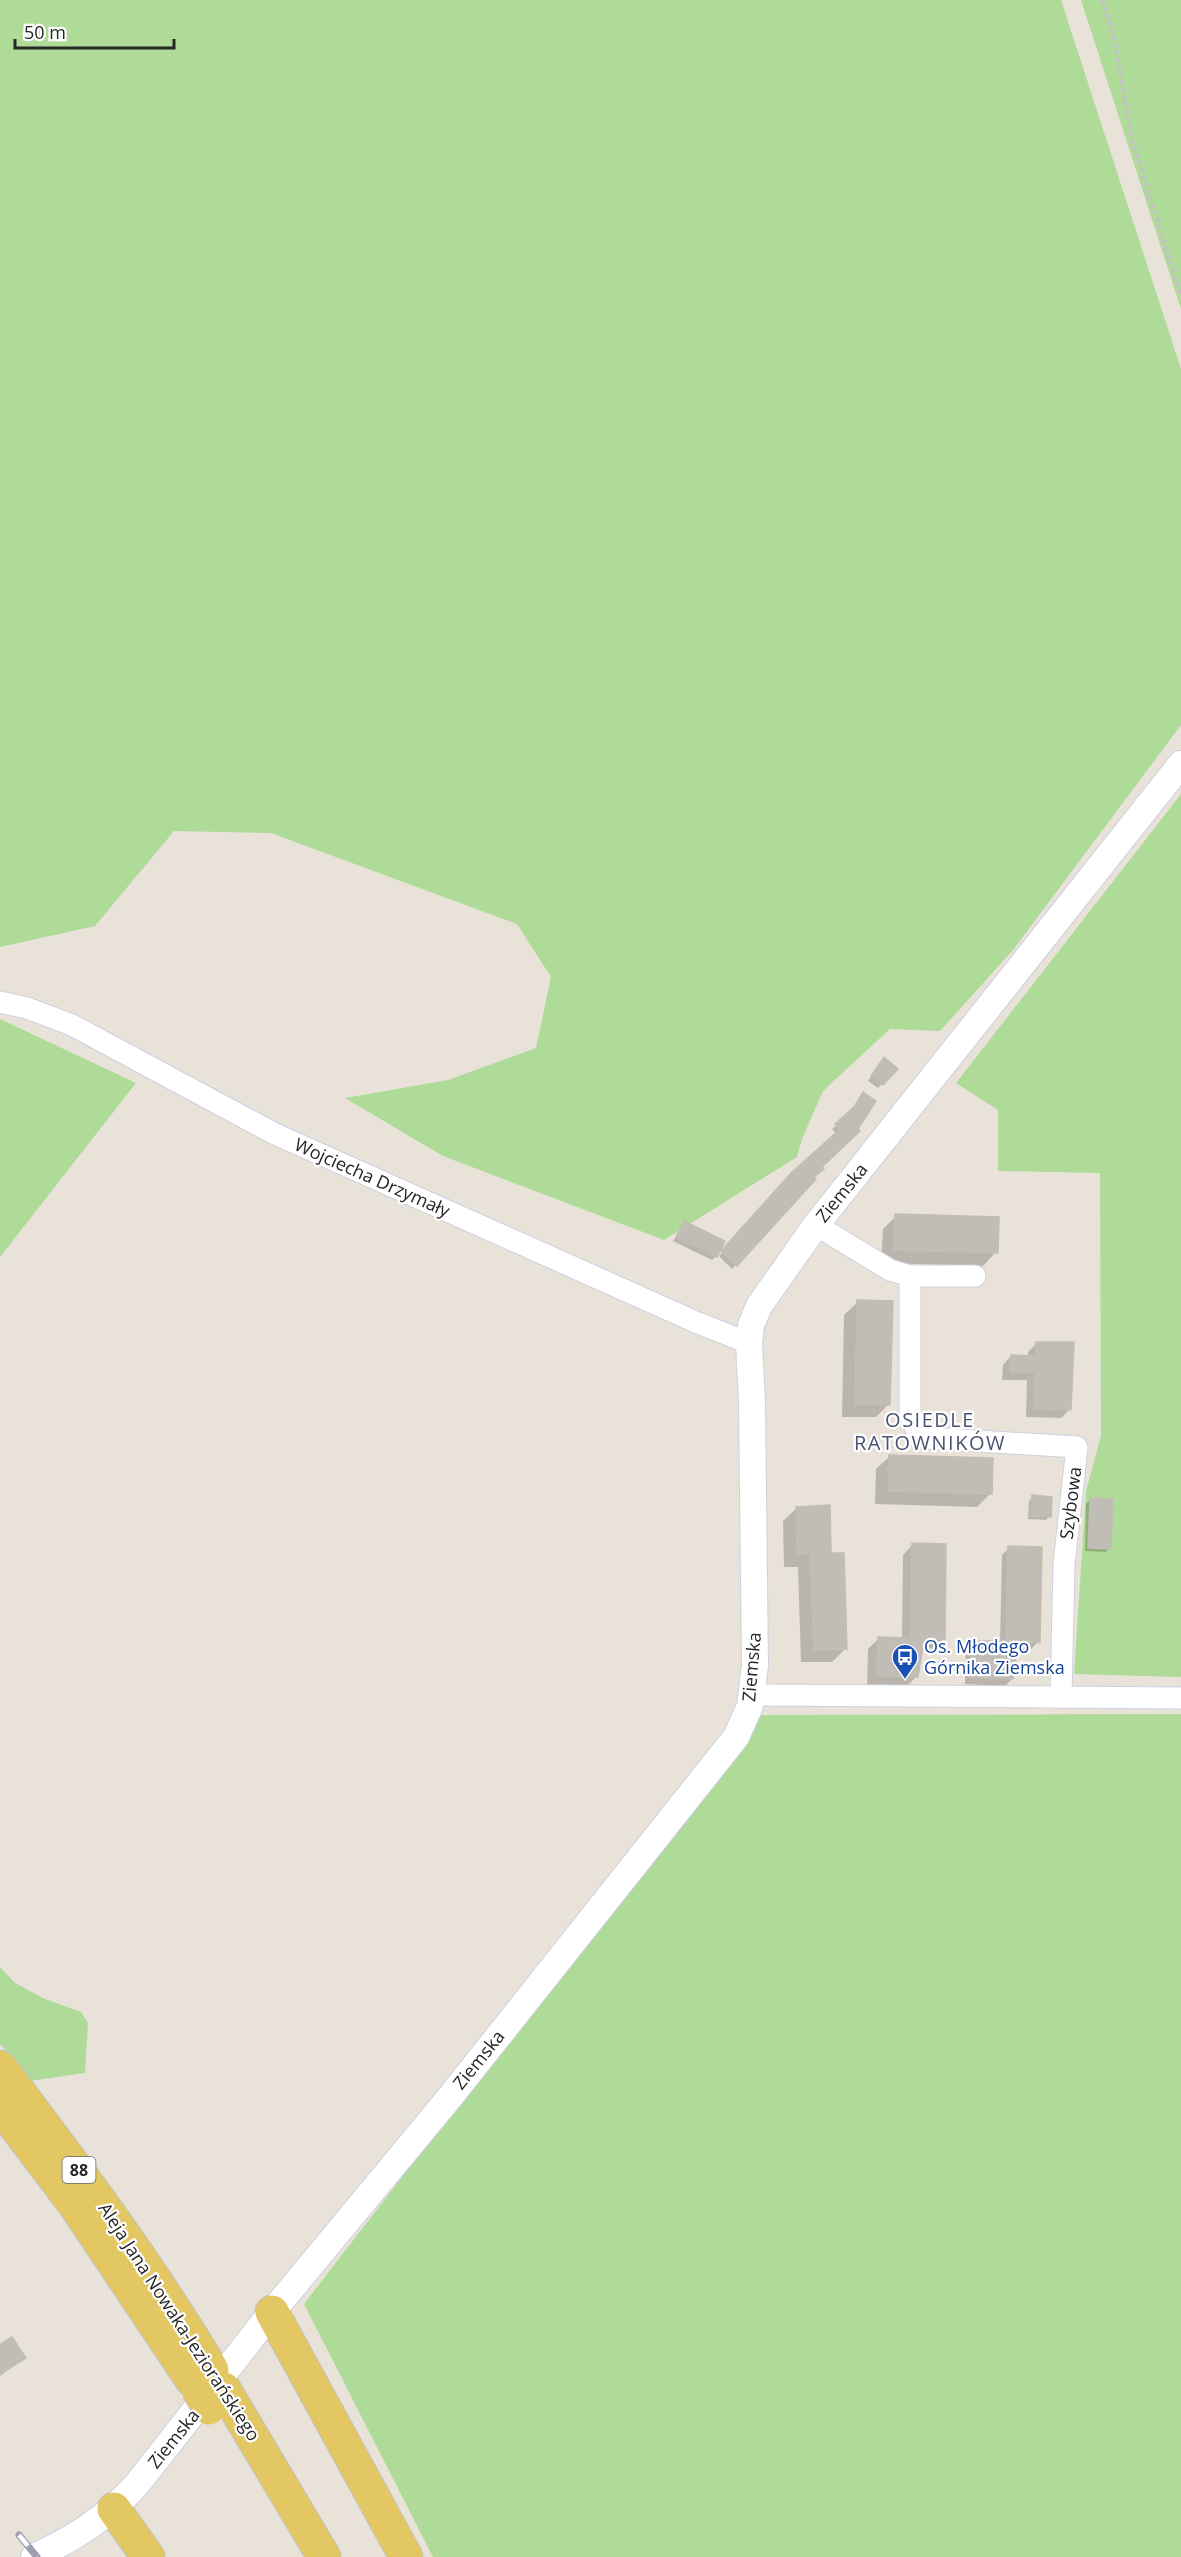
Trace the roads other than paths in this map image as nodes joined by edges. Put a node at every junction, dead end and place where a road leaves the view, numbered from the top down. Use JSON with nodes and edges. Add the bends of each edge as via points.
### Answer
{"nodes":[{"id":1,"x":1181,"y":764,"type":"edge"},
{"id":2,"x":0,"y":1002,"type":"edge"},
{"id":3,"x":816,"y":1225,"type":"junction"},
{"id":4,"x":910,"y":1276,"type":"junction"},
{"id":5,"x":975,"y":1276,"type":"dead end"},
{"id":6,"x":749,"y":1343,"type":"junction"},
{"id":7,"x":752,"y":1695,"type":"junction"},
{"id":8,"x":1061,"y":1697,"type":"junction"},
{"id":9,"x":1181,"y":1698,"type":"edge"},
{"id":10,"x":0,"y":2067,"type":"edge"},
{"id":11,"x":0,"y":2106,"type":"edge"},
{"id":12,"x":272,"y":2312,"type":"junction"},
{"id":13,"x":211,"y":2389,"type":"junction"},
{"id":14,"x":114,"y":2509,"type":"junction"},
{"id":15,"x":34,"y":2557,"type":"edge"},
{"id":16,"x":148,"y":2557,"type":"edge"},
{"id":17,"x":298,"y":2557,"type":"edge"},
{"id":18,"x":324,"y":2557,"type":"edge"},
{"id":19,"x":406,"y":2557,"type":"edge"}],
"edges":[{"from":1,"to":3,"type":"street","name":"Ziemska"},
{"from":2,"to":6,"type":"street","name":"Wojciecha Drzymały","via":[[72,1025],[304,1148]]},
{"from":3,"to":4,"type":"street","via":[[890,1270]]},
{"from":3,"to":6,"type":"street","name":"Ziemska","via":[[759,1306]]},
{"from":4,"to":5,"type":"street"},
{"from":4,"to":8,"type":"street","name":"Szybowa","via":[[910,1414],[916,1429],[928,1438],[1077,1448],[1064,1564]]},
{"from":6,"to":7,"type":"street","name":"Ziemska","via":[[755,1619]]},
{"from":7,"to":8,"type":"street"},
{"from":7,"to":12,"type":"street","name":"Ziemska","via":[[741,1727],[727,1749],[450,2097]]},
{"from":8,"to":9,"type":"street"},
{"from":10,"to":13,"type":"main road","name":"Aleja Jana Nowaka-Jeziorańskiego","number":"88","via":[[95,2191],[153,2275]]},
{"from":11,"to":13,"type":"main road","name":"Aleja Jana Nowaka-Jeziorańskiego","number":"88"},
{"from":12,"to":14,"type":"street","name":"Ziemska"},
{"from":12,"to":19,"type":"main road"},
{"from":13,"to":17,"type":"main road","name":"Aleja Jana Nowaka-Jeziorańskiego","number":"88"},
{"from":13,"to":18,"type":"main road","name":"Aleja Jana Nowaka-Jeziorańskiego","number":"88"},
{"from":14,"to":15,"type":"street","name":"Ziemska","via":[[72,2538]]},
{"from":14,"to":16,"type":"main road"}]}
